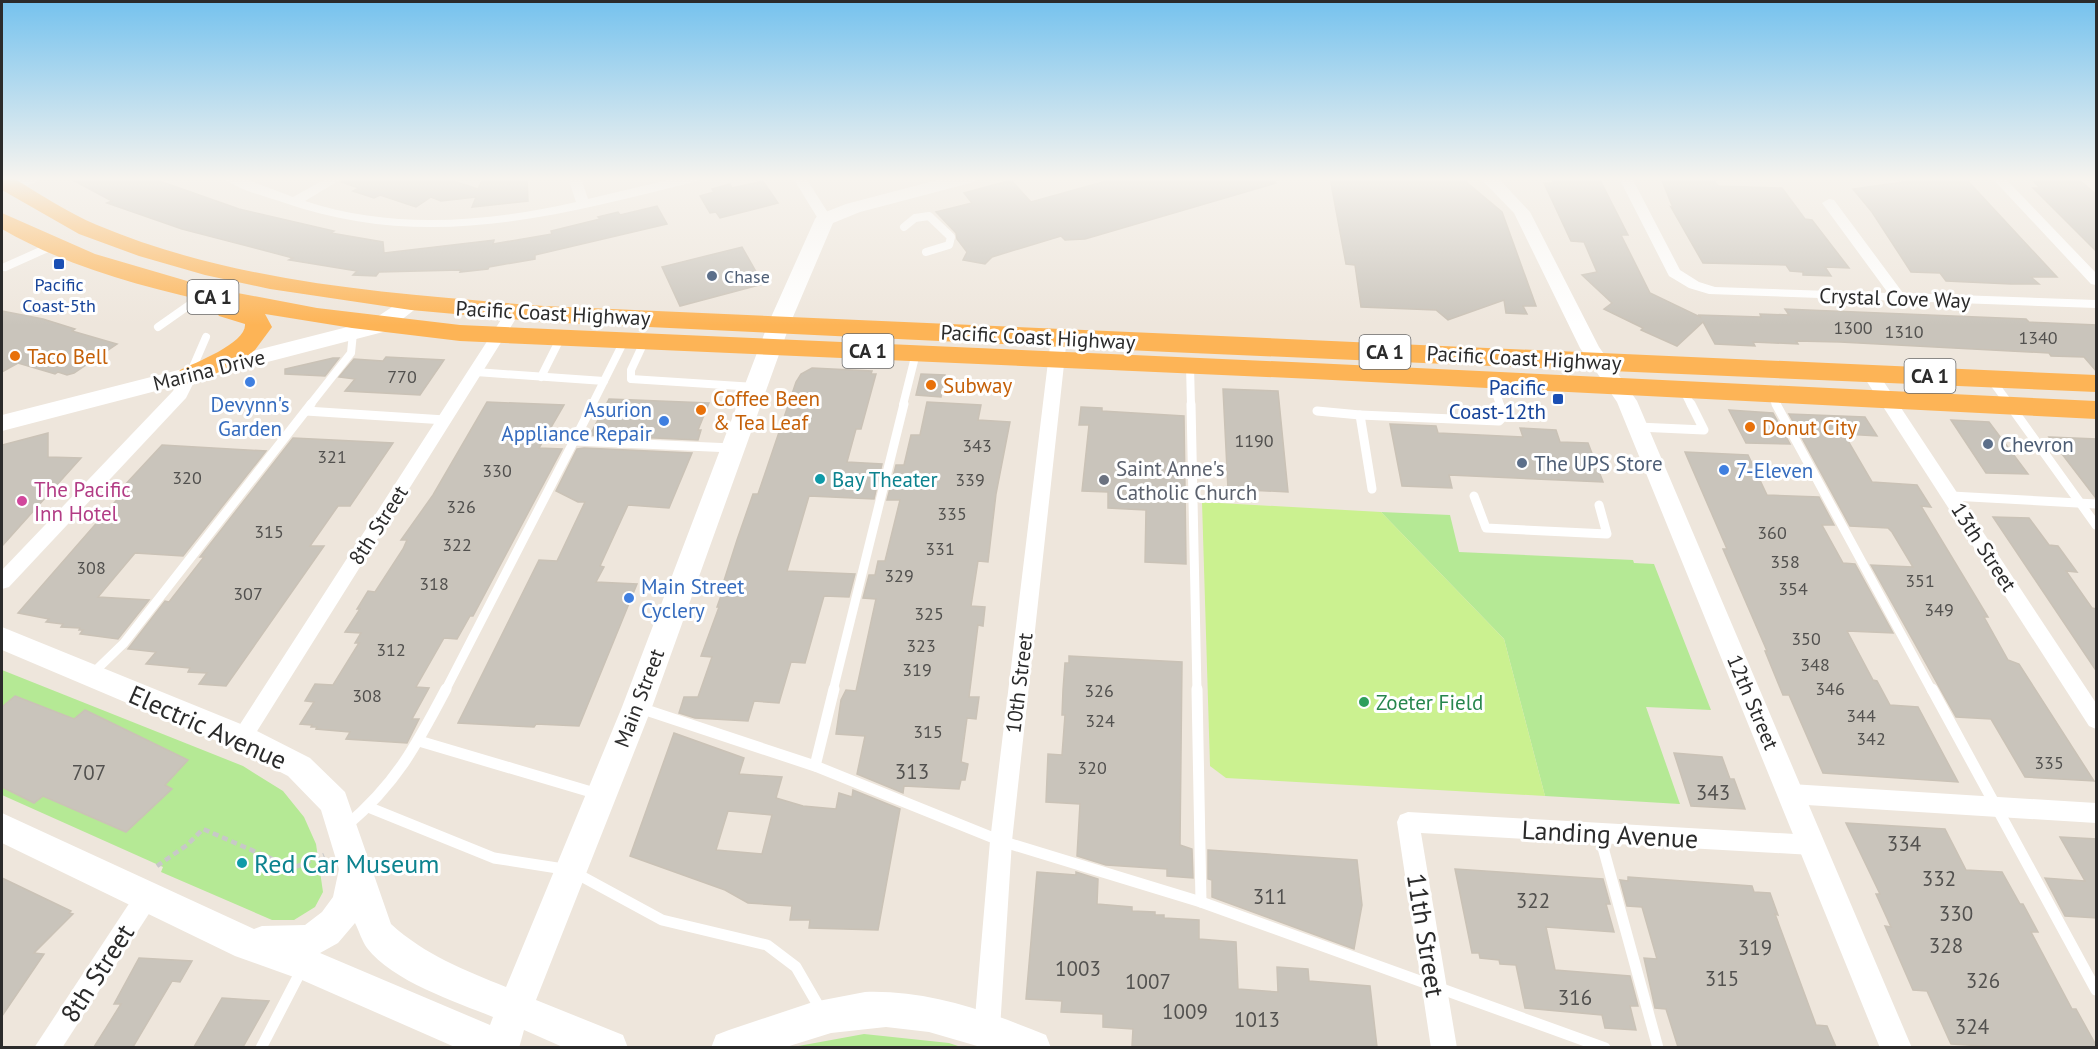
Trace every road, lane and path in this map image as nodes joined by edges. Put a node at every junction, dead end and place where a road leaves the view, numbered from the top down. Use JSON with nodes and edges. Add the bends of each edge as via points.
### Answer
{"nodes":[{"id":1,"x":16,"y":227,"type":"edge"},
{"id":2,"x":83,"y":227,"type":"edge"},
{"id":3,"x":822,"y":227,"type":"edge"},
{"id":4,"x":940,"y":227,"type":"edge"},
{"id":5,"x":1529,"y":227,"type":"edge"},
{"id":6,"x":1650,"y":227,"type":"edge"},
{"id":7,"x":1847,"y":227,"type":"edge"},
{"id":8,"x":2045,"y":227,"type":"edge"},
{"id":9,"x":87,"y":229,"type":"junction"},
{"id":10,"x":54,"y":246,"type":"junction"},
{"id":11,"x":926,"y":252,"type":"dead end"},
{"id":12,"x":5,"y":267,"type":"dead end"},
{"id":13,"x":2097,"y":281,"type":"edge"},
{"id":14,"x":199,"y":298,"type":"junction"},
{"id":15,"x":1899,"y":298,"type":"junction"},
{"id":16,"x":411,"y":303,"type":"junction"},
{"id":17,"x":2097,"y":304,"type":"edge"},
{"id":18,"x":513,"y":312,"type":"junction"},
{"id":19,"x":379,"y":326,"type":"junction"},
{"id":20,"x":158,"y":327,"type":"dead end"},
{"id":21,"x":353,"y":333,"type":"junction"},
{"id":22,"x":500,"y":335,"type":"junction"},
{"id":23,"x":775,"y":335,"type":"junction"},
{"id":24,"x":206,"y":337,"type":"dead end"},
{"id":25,"x":561,"y":337,"type":"junction"},
{"id":26,"x":635,"y":340,"type":"junction"},
{"id":27,"x":1057,"y":349,"type":"junction"},
{"id":28,"x":916,"y":353,"type":"junction"},
{"id":29,"x":1600,"y":362,"type":"junction"},
{"id":30,"x":1190,"y":366,"type":"junction"},
{"id":31,"x":476,"y":372,"type":"junction"},
{"id":32,"x":1870,"y":374,"type":"junction"},
{"id":33,"x":189,"y":375,"type":"junction"},
{"id":34,"x":541,"y":376,"type":"junction"},
{"id":35,"x":1990,"y":378,"type":"junction"},
{"id":36,"x":1491,"y":380,"type":"junction"},
{"id":37,"x":604,"y":381,"type":"junction"},
{"id":38,"x":2097,"y":384,"type":"edge"},
{"id":39,"x":757,"y":387,"type":"junction"},
{"id":40,"x":1618,"y":387,"type":"junction"},
{"id":41,"x":1684,"y":391,"type":"junction"},
{"id":42,"x":1771,"y":395,"type":"junction"},
{"id":43,"x":1889,"y":399,"type":"junction"},
{"id":44,"x":2007,"y":405,"type":"junction"},
{"id":45,"x":2097,"y":410,"type":"edge"},
{"id":46,"x":306,"y":411,"type":"junction"},
{"id":47,"x":1317,"y":411,"type":"dead end"},
{"id":48,"x":1360,"y":414,"type":"junction"},
{"id":49,"x":446,"y":420,"type":"junction"},
{"id":50,"x":2,"y":423,"type":"edge"},
{"id":51,"x":1638,"y":427,"type":"junction"},
{"id":52,"x":575,"y":441,"type":"junction"},
{"id":53,"x":735,"y":448,"type":"junction"},
{"id":54,"x":1372,"y":489,"type":"dead end"},
{"id":55,"x":1474,"y":496,"type":"dead end"},
{"id":56,"x":1952,"y":496,"type":"junction"},
{"id":57,"x":2080,"y":503,"type":"junction"},
{"id":58,"x":2097,"y":504,"type":"edge"},
{"id":59,"x":1599,"y":505,"type":"dead end"},
{"id":60,"x":2097,"y":525,"type":"edge"},
{"id":61,"x":2,"y":582,"type":"edge"},
{"id":62,"x":2,"y":639,"type":"edge"},
{"id":63,"x":90,"y":675,"type":"junction"},
{"id":64,"x":637,"y":707,"type":"junction"},
{"id":65,"x":2097,"y":720,"type":"edge"},
{"id":66,"x":242,"y":738,"type":"junction"},
{"id":67,"x":419,"y":741,"type":"junction"},
{"id":68,"x":816,"y":766,"type":"junction"},
{"id":69,"x":601,"y":794,"type":"junction"},
{"id":70,"x":1791,"y":794,"type":"junction"},
{"id":71,"x":368,"y":807,"type":"junction"},
{"id":72,"x":1995,"y":807,"type":"junction"},
{"id":73,"x":2097,"y":813,"type":"edge"},
{"id":74,"x":1408,"y":822,"type":"joint"},
{"id":75,"x":2,"y":828,"type":"edge"},
{"id":76,"x":343,"y":828,"type":"junction"},
{"id":77,"x":1599,"y":833,"type":"junction"},
{"id":78,"x":1001,"y":841,"type":"junction"},
{"id":79,"x":1812,"y":845,"type":"junction"},
{"id":80,"x":324,"y":855,"type":"dead end"},
{"id":81,"x":157,"y":866,"type":"dead end"},
{"id":82,"x":354,"y":870,"type":"junction"},
{"id":83,"x":570,"y":870,"type":"junction"},
{"id":84,"x":146,"y":898,"type":"junction"},
{"id":85,"x":1200,"y":902,"type":"junction"},
{"id":86,"x":247,"y":944,"type":"junction"},
{"id":87,"x":305,"y":964,"type":"junction"},
{"id":88,"x":1434,"y":984,"type":"junction"},
{"id":89,"x":2097,"y":990,"type":"edge"},
{"id":90,"x":514,"y":1009,"type":"junction"},
{"id":91,"x":826,"y":1018,"type":"junction"},
{"id":92,"x":987,"y":1029,"type":"junction"},
{"id":93,"x":744,"y":1045,"type":"edge"},
{"id":94,"x":47,"y":1047,"type":"edge"},
{"id":95,"x":261,"y":1047,"type":"edge"},
{"id":96,"x":500,"y":1047,"type":"edge"},
{"id":97,"x":610,"y":1047,"type":"edge"},
{"id":98,"x":1033,"y":1047,"type":"edge"},
{"id":99,"x":1444,"y":1047,"type":"edge"},
{"id":100,"x":1605,"y":1047,"type":"edge"},
{"id":101,"x":1658,"y":1047,"type":"edge"},
{"id":102,"x":1896,"y":1047,"type":"edge"}],
"edges":[{"from":1,"to":10,"type":"highway"},
{"from":2,"to":9,"type":"highway","name":"Pacific Coast Highway","number":"CA 1"},
{"from":3,"to":23,"type":"main road","name":"Main Street"},
{"from":4,"to":11,"type":"lane","via":[[951,237],[949,245]]},
{"from":5,"to":29,"type":"street","name":"12th Street"},
{"from":6,"to":15,"type":"street","name":"Crystal Cove Way","via":[[1674,273],[1714,291]]},
{"from":7,"to":15,"type":"street"},
{"from":8,"to":13,"type":"street"},
{"from":9,"to":10,"type":"highway"},
{"from":9,"to":16,"type":"highway","name":"Pacific Coast Highway","number":"CA 1","via":[[213,270]]},
{"from":10,"to":12,"type":"lane"},
{"from":10,"to":14,"type":"highway","via":[[142,278],[150,291]]},
{"from":14,"to":19,"type":"highway","name":"Pacific Coast Highway","number":"CA 1"},
{"from":14,"to":20,"type":"lane"},
{"from":14,"to":33,"type":"highway","via":[[251,316],[259,327],[234,353]]},
{"from":15,"to":17,"type":"street","name":"Crystal Cove Way"},
{"from":16,"to":18,"type":"highway","name":"Pacific Coast Highway","number":"CA 1"},
{"from":16,"to":19,"type":"main road","name":"Marina Drive"},
{"from":18,"to":22,"type":"street","name":"8th Street"},
{"from":18,"to":23,"type":"highway","name":"Pacific Coast Highway","number":"CA 1"},
{"from":19,"to":21,"type":"main road","name":"Marina Drive"},
{"from":19,"to":22,"type":"highway","name":"Pacific Coast Highway","number":"CA 1"},
{"from":21,"to":33,"type":"main road","name":"Marina Drive"},
{"from":21,"to":46,"type":"lane","via":[[351,353]]},
{"from":22,"to":25,"type":"highway","name":"Pacific Coast Highway","number":"CA 1"},
{"from":22,"to":31,"type":"street","name":"8th Street"},
{"from":23,"to":26,"type":"highway","name":"Pacific Coast Highway","number":"CA 1"},
{"from":23,"to":27,"type":"highway","name":"Pacific Coast Highway","number":"CA 1"},
{"from":23,"to":28,"type":"highway","name":"Pacific Coast Highway","number":"CA 1"},
{"from":23,"to":39,"type":"main road","name":"Main Street"},
{"from":24,"to":33,"type":"lane"},
{"from":25,"to":26,"type":"highway","name":"Pacific Coast Highway","number":"CA 1"},
{"from":25,"to":34,"type":"lane"},
{"from":26,"to":37,"type":"lane"},
{"from":26,"to":39,"type":"lane","via":[[631,379]]},
{"from":27,"to":28,"type":"highway","name":"Pacific Coast Highway","number":"CA 1"},
{"from":27,"to":29,"type":"highway","name":"Pacific Coast Highway","number":"CA 1","via":[[1169,344]]},
{"from":27,"to":30,"type":"highway","name":"Pacific Coast Highway","number":"CA 1"},
{"from":27,"to":78,"type":"street","name":"10th Street"},
{"from":28,"to":68,"type":"lane"},
{"from":29,"to":32,"type":"highway","name":"Pacific Coast Highway","number":"CA 1"},
{"from":29,"to":40,"type":"street","name":"12th Street"},
{"from":30,"to":36,"type":"highway","name":"Pacific Coast Highway","number":"CA 1"},
{"from":30,"to":85,"type":"lane"},
{"from":31,"to":34,"type":"lane"},
{"from":31,"to":49,"type":"street","name":"8th Street"},
{"from":32,"to":35,"type":"highway","name":"Pacific Coast Highway","number":"CA 1"},
{"from":32,"to":43,"type":"street","name":"13th Street"},
{"from":33,"to":50,"type":"main road","name":"Marina Drive"},
{"from":33,"to":61,"type":"street","via":[[180,394]]},
{"from":34,"to":37,"type":"lane"},
{"from":35,"to":38,"type":"highway","name":"Pacific Coast Highway","number":"CA 1"},
{"from":35,"to":44,"type":"lane"},
{"from":36,"to":40,"type":"highway","name":"Pacific Coast Highway","number":"CA 1"},
{"from":36,"to":48,"type":"lane","via":[[1503,417],[1498,421]]},
{"from":37,"to":52,"type":"lane"},
{"from":39,"to":53,"type":"main road","name":"Main Street"},
{"from":40,"to":41,"type":"highway","name":"Pacific Coast Highway","number":"CA 1"},
{"from":40,"to":51,"type":"street","name":"12th Street"},
{"from":41,"to":42,"type":"highway","name":"Pacific Coast Highway","number":"CA 1"},
{"from":41,"to":51,"type":"lane","via":[[1704,430]]},
{"from":42,"to":43,"type":"highway","name":"Pacific Coast Highway","number":"CA 1"},
{"from":42,"to":72,"type":"lane"},
{"from":43,"to":44,"type":"highway","name":"Pacific Coast Highway","number":"CA 1"},
{"from":43,"to":56,"type":"street","name":"13th Street"},
{"from":44,"to":45,"type":"highway","name":"Pacific Coast Highway","number":"CA 1"},
{"from":44,"to":57,"type":"lane"},
{"from":46,"to":49,"type":"lane"},
{"from":46,"to":63,"type":"lane","via":[[124,643]]},
{"from":47,"to":48,"type":"lane"},
{"from":48,"to":54,"type":"lane"},
{"from":49,"to":66,"type":"street","name":"8th Street"},
{"from":51,"to":70,"type":"street","name":"12th Street"},
{"from":52,"to":53,"type":"lane"},
{"from":52,"to":67,"type":"lane"},
{"from":53,"to":64,"type":"main road","name":"Main Street"},
{"from":55,"to":59,"type":"lane","via":[[1486,528],[1607,534]]},
{"from":56,"to":57,"type":"lane"},
{"from":56,"to":65,"type":"street","name":"13th Street"},
{"from":57,"to":58,"type":"lane"},
{"from":57,"to":60,"type":"lane"},
{"from":62,"to":63,"type":"main road","name":"Electric Avenue"},
{"from":63,"to":66,"type":"main road","name":"Electric Avenue"},
{"from":64,"to":68,"type":"lane"},
{"from":64,"to":69,"type":"main road","name":"Main Street"},
{"from":66,"to":76,"type":"main road","name":"Electric Avenue","via":[[299,767],[334,802]]},
{"from":67,"to":69,"type":"lane"},
{"from":67,"to":71,"type":"lane","via":[[401,773]]},
{"from":68,"to":78,"type":"lane"},
{"from":69,"to":83,"type":"main road","name":"Main Street"},
{"from":70,"to":72,"type":"street"},
{"from":70,"to":79,"type":"street","name":"12th Street"},
{"from":71,"to":76,"type":"lane"},
{"from":71,"to":83,"type":"lane","via":[[494,858]]},
{"from":72,"to":73,"type":"street"},
{"from":72,"to":89,"type":"lane"},
{"from":74,"to":77,"type":"street","name":"Landing Avenue"},
{"from":74,"to":88,"type":"street","name":"11th Street"},
{"from":75,"to":84,"type":"main road"},
{"from":76,"to":82,"type":"main road","name":"Electric Avenue"},
{"from":77,"to":79,"type":"street","name":"Landing Avenue"},
{"from":77,"to":101,"type":"lane"},
{"from":78,"to":85,"type":"lane"},
{"from":78,"to":92,"type":"street","name":"10th Street"},
{"from":79,"to":102,"type":"street","name":"12th Street"},
{"from":80,"to":81,"type":"path","via":[[293,868],[203,830]]},
{"from":82,"to":86,"type":"main road","via":[[354,888],[347,906],[321,934],[304,942]]},
{"from":82,"to":90,"type":"main road","name":"Electric Avenue","via":[[371,920],[393,949],[427,972]]},
{"from":83,"to":90,"type":"main road","name":"Main Street"},
{"from":83,"to":91,"type":"lane","via":[[662,920],[767,945],[796,967]]},
{"from":84,"to":86,"type":"main road"},
{"from":84,"to":94,"type":"street","name":"8th Street"},
{"from":85,"to":88,"type":"lane"},
{"from":86,"to":87,"type":"main road"},
{"from":87,"to":95,"type":"lane"},
{"from":87,"to":96,"type":"main road"},
{"from":88,"to":99,"type":"street","name":"11th Street"},
{"from":88,"to":100,"type":"lane"},
{"from":90,"to":96,"type":"main road","name":"Main Street"},
{"from":90,"to":97,"type":"main road","name":"Electric Avenue"},
{"from":91,"to":92,"type":"main road","via":[[865,1010],[911,1011]]},
{"from":91,"to":93,"type":"main road"},
{"from":92,"to":98,"type":"main road"}]}
